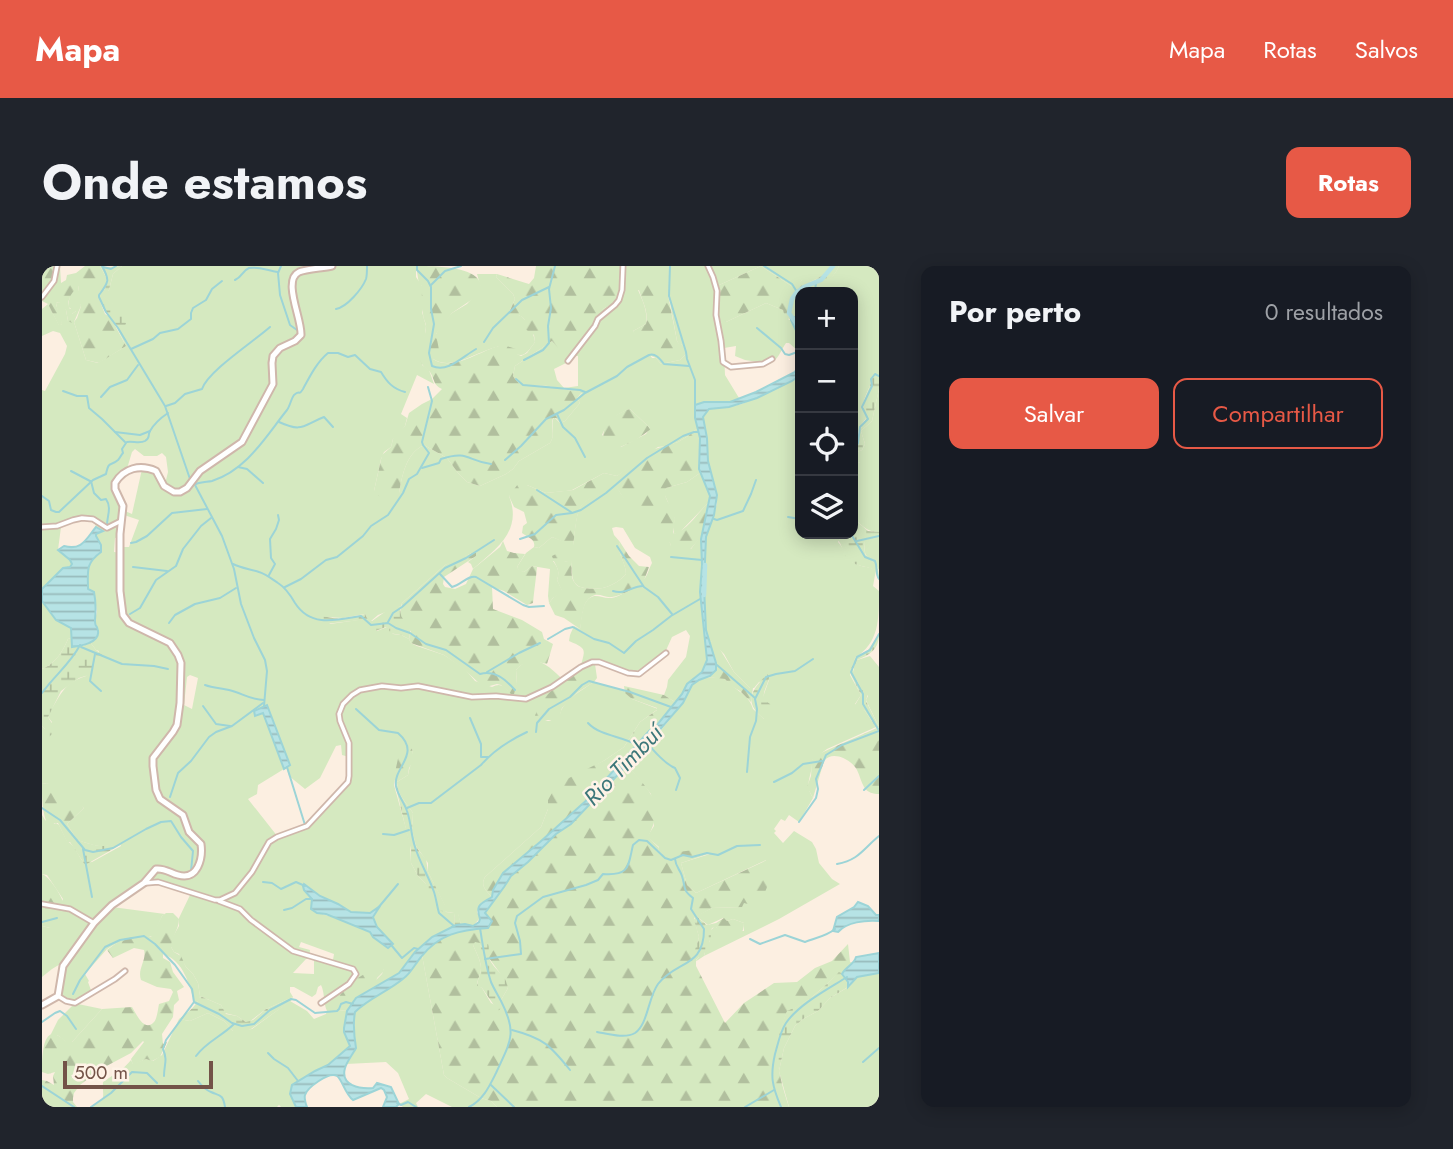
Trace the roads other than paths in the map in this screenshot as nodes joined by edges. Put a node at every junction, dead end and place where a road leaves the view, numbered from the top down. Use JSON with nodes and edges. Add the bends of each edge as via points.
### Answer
{"nodes":[{"id":1,"x":57,"y":266,"type":"edge"},
{"id":2,"x":332,"y":266,"type":"edge"},
{"id":3,"x":624,"y":266,"type":"edge"},
{"id":4,"x":708,"y":266,"type":"edge"},
{"id":5,"x":42,"y":296,"type":"edge"},
{"id":6,"x":772,"y":359,"type":"dead end"},
{"id":7,"x":568,"y":361,"type":"dead end"},
{"id":8,"x":121,"y":521,"type":"junction"},
{"id":9,"x":42,"y":527,"type":"edge"},
{"id":10,"x":666,"y":653,"type":"dead end"},
{"id":11,"x":144,"y":883,"type":"junction"},
{"id":12,"x":217,"y":900,"type":"junction"},
{"id":13,"x":42,"y":904,"type":"edge"},
{"id":14,"x":94,"y":923,"type":"junction"},
{"id":15,"x":125,"y":971,"type":"dead end"},
{"id":16,"x":58,"y":996,"type":"junction"},
{"id":17,"x":321,"y":1003,"type":"dead end"},
{"id":18,"x":42,"y":1005,"type":"edge"}],
"edges":[{"from":1,"to":5,"type":"street","via":[[54,281]]},
{"from":2,"to":8,"type":"street","via":[[295,274],[292,290],[301,335],[273,356],[273,384],[245,439],[200,471],[180,492],[164,486],[153,469],[126,471],[114,486],[123,506]]},
{"from":3,"to":7,"type":"street","via":[[619,300],[598,319]]},
{"from":4,"to":6,"type":"street","via":[[718,291],[716,315],[723,362],[731,367]]},
{"from":8,"to":9,"type":"street","via":[[105,528],[82,518]]},
{"from":8,"to":11,"type":"street","via":[[123,615],[129,623],[170,643],[182,667],[177,725],[153,758],[156,790],[160,799],[183,815],[189,832],[202,846],[202,859],[191,874],[179,876],[159,868]]},
{"from":10,"to":12,"type":"street","via":[[639,674],[592,662],[526,699],[472,697],[418,686],[360,690],[343,704],[339,714],[349,743],[348,782],[307,826],[269,842],[237,891]]},
{"from":11,"to":12,"type":"street"},
{"from":11,"to":14,"type":"street"},
{"from":12,"to":17,"type":"street","via":[[240,909],[293,951],[353,969],[352,981]]},
{"from":13,"to":14,"type":"street","via":[[70,909]]},
{"from":14,"to":16,"type":"street","via":[[63,966]]},
{"from":15,"to":16,"type":"street","via":[[75,1003]]},
{"from":16,"to":18,"type":"street"}]}
